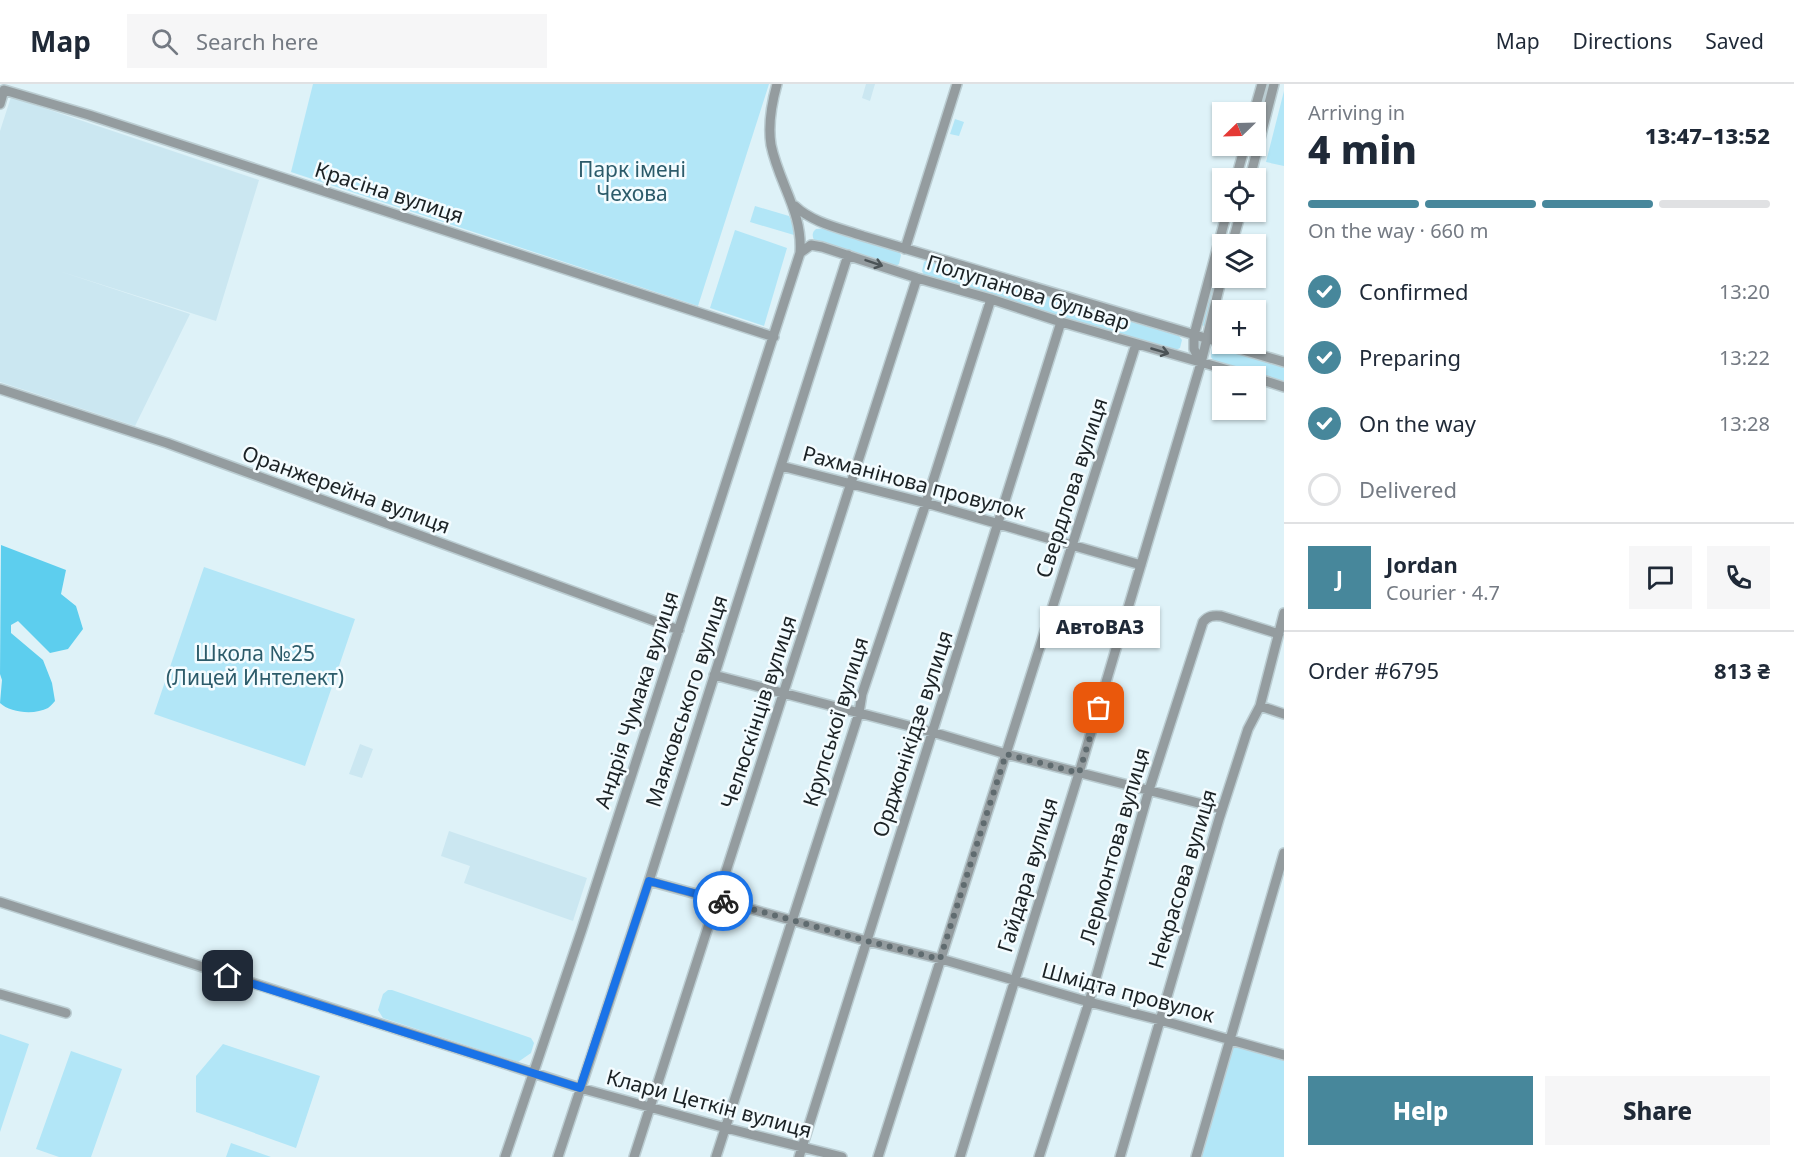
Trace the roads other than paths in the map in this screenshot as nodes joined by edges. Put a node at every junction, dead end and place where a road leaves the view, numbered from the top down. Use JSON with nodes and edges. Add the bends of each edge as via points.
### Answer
{"nodes":[{"id":1,"x":777,"y":84,"type":"edge"},
{"id":2,"x":957,"y":84,"type":"edge"},
{"id":3,"x":1262,"y":84,"type":"edge"},
{"id":4,"x":1274,"y":84,"type":"edge"},
{"id":5,"x":1257,"y":102,"type":"edge"},
{"id":6,"x":0,"y":104,"type":"edge"},
{"id":7,"x":1253,"y":168,"type":"edge"},
{"id":8,"x":791,"y":201,"type":"junction"},
{"id":9,"x":1224,"y":222,"type":"edge"},
{"id":10,"x":822,"y":223,"type":"junction"},
{"id":11,"x":801,"y":238,"type":"junction"},
{"id":12,"x":905,"y":249,"type":"junction"},
{"id":13,"x":800,"y":254,"type":"junction"},
{"id":14,"x":848,"y":255,"type":"junction"},
{"id":15,"x":917,"y":278,"type":"junction"},
{"id":16,"x":1219,"y":288,"type":"edge"},
{"id":17,"x":991,"y":299,"type":"junction"},
{"id":18,"x":1061,"y":322,"type":"junction"},
{"id":19,"x":1194,"y":335,"type":"junction"},
{"id":20,"x":774,"y":337,"type":"junction"},
{"id":21,"x":1206,"y":338,"type":"junction"},
{"id":22,"x":1212,"y":340,"type":"edge"},
{"id":23,"x":1136,"y":344,"type":"junction"},
{"id":24,"x":1258,"y":354,"type":"edge"},
{"id":25,"x":1284,"y":362,"type":"edge"},
{"id":26,"x":1200,"y":363,"type":"junction"},
{"id":27,"x":1212,"y":366,"type":"edge"},
{"id":28,"x":1266,"y":381,"type":"edge"},
{"id":29,"x":1284,"y":387,"type":"edge"},
{"id":30,"x":0,"y":388,"type":"edge"},
{"id":31,"x":781,"y":466,"type":"junction"},
{"id":32,"x":852,"y":483,"type":"junction"},
{"id":33,"x":926,"y":503,"type":"junction"},
{"id":34,"x":998,"y":524,"type":"junction"},
{"id":35,"x":1072,"y":546,"type":"junction"},
{"id":36,"x":1141,"y":565,"type":"junction"},
{"id":37,"x":1284,"y":613,"type":"edge"},
{"id":38,"x":678,"y":630,"type":"junction"},
{"id":39,"x":1279,"y":634,"type":"junction"},
{"id":40,"x":714,"y":675,"type":"junction"},
{"id":41,"x":784,"y":693,"type":"junction"},
{"id":42,"x":1260,"y":706,"type":"junction"},
{"id":43,"x":859,"y":713,"type":"junction"},
{"id":44,"x":1284,"y":714,"type":"edge"},
{"id":45,"x":932,"y":732,"type":"junction"},
{"id":46,"x":1006,"y":754,"type":"junction"},
{"id":47,"x":1079,"y":773,"type":"junction"},
{"id":48,"x":1149,"y":790,"type":"junction"},
{"id":49,"x":1222,"y":809,"type":"junction"},
{"id":50,"x":1284,"y":853,"type":"edge"},
{"id":51,"x":649,"y":881,"type":"junction"},
{"id":52,"x":717,"y":900,"type":"junction"},
{"id":53,"x":0,"y":902,"type":"edge"},
{"id":54,"x":792,"y":921,"type":"junction"},
{"id":55,"x":867,"y":941,"type":"junction"},
{"id":56,"x":940,"y":959,"type":"junction"},
{"id":57,"x":1014,"y":980,"type":"junction"},
{"id":58,"x":0,"y":994,"type":"edge"},
{"id":59,"x":1089,"y":1002,"type":"junction"},
{"id":60,"x":66,"y":1013,"type":"dead end"},
{"id":61,"x":1161,"y":1020,"type":"junction"},
{"id":62,"x":1230,"y":1040,"type":"junction"},
{"id":63,"x":1284,"y":1055,"type":"edge"},
{"id":64,"x":533,"y":1073,"type":"junction"},
{"id":65,"x":580,"y":1088,"type":"junction"},
{"id":66,"x":651,"y":1107,"type":"junction"},
{"id":67,"x":726,"y":1128,"type":"junction"},
{"id":68,"x":802,"y":1147,"type":"junction"},
{"id":69,"x":505,"y":1157,"type":"edge"},
{"id":70,"x":558,"y":1157,"type":"edge"},
{"id":71,"x":634,"y":1157,"type":"edge"},
{"id":72,"x":716,"y":1157,"type":"edge"},
{"id":73,"x":799,"y":1157,"type":"edge"},
{"id":74,"x":842,"y":1157,"type":"edge"},
{"id":75,"x":878,"y":1157,"type":"edge"},
{"id":76,"x":960,"y":1157,"type":"edge"},
{"id":77,"x":1040,"y":1157,"type":"edge"},
{"id":78,"x":1120,"y":1157,"type":"edge"},
{"id":79,"x":1196,"y":1157,"type":"edge"}],
"edges":[{"from":1,"to":8,"type":"street","name":"Андрія Чумака вулиця","via":[[771,143]]},
{"from":2,"to":12,"type":"street"},
{"from":3,"to":5,"type":"street"},
{"from":4,"to":7,"type":"street"},
{"from":6,"to":20,"type":"street","name":"Красіна вулиця","via":[[4,90]]},
{"from":8,"to":10,"type":"street","name":"Полупанова бульвар","via":[[804,215]]},
{"from":8,"to":11,"type":"street","name":"Андрія Чумака вулиця"},
{"from":9,"to":19,"type":"street"},
{"from":10,"to":11,"type":"street","via":[[804,229]]},
{"from":10,"to":12,"type":"street","name":"Полупанова бульвар"},
{"from":11,"to":13,"type":"street","name":"Андрія Чумака вулиця"},
{"from":12,"to":19,"type":"street","name":"Полупанова бульвар"},
{"from":13,"to":14,"type":"street","name":"Полупанова бульвар","via":[[811,245]]},
{"from":13,"to":20,"type":"street","name":"Андрія Чумака вулиця"},
{"from":14,"to":15,"type":"street","name":"Полупанова бульвар","one_way":true},
{"from":14,"to":31,"type":"street","name":"Маяковського вулиця"},
{"from":15,"to":17,"type":"street","name":"Полупанова бульвар"},
{"from":15,"to":32,"type":"street","name":"Челюскінців вулиця"},
{"from":16,"to":21,"type":"street","name":"Гайдара вулиця"},
{"from":17,"to":18,"type":"street","name":"Полупанова бульвар"},
{"from":17,"to":33,"type":"street","name":"Крупської вулиця"},
{"from":18,"to":23,"type":"street","name":"Полупанова бульвар"},
{"from":18,"to":34,"type":"street","name":"Орджонікідзе вулиця"},
{"from":19,"to":21,"type":"street","name":"Полупанова бульвар"},
{"from":19,"to":26,"type":"street"},
{"from":20,"to":38,"type":"street","name":"Андрія Чумака вулиця"},
{"from":21,"to":22,"type":"street","name":"Полупанова бульвар"},
{"from":21,"to":26,"type":"street","name":"Гайдара вулиця"},
{"from":23,"to":26,"type":"street","name":"Полупанова бульвар","one_way":true},
{"from":23,"to":35,"type":"street","name":"Свердлова вулиця"},
{"from":24,"to":25,"type":"street","name":"Полупанова бульвар"},
{"from":26,"to":27,"type":"street","name":"Полупанова бульвар"},
{"from":26,"to":36,"type":"street","name":"Гайдара вулиця"},
{"from":28,"to":29,"type":"street"},
{"from":30,"to":38,"type":"street","name":"Оранжерейна вулиця","via":[[167,443]]},
{"from":31,"to":32,"type":"street","name":"Рахманінова провулок"},
{"from":31,"to":40,"type":"street","name":"Маяковського вулиця"},
{"from":32,"to":33,"type":"street","name":"Рахманінова провулок"},
{"from":32,"to":41,"type":"street","name":"Челюскінців вулиця"},
{"from":33,"to":34,"type":"street","name":"Рахманінова провулок"},
{"from":33,"to":43,"type":"street","name":"Крупської вулиця"},
{"from":34,"to":35,"type":"street","name":"Рахманінова провулок"},
{"from":34,"to":45,"type":"street","name":"Орджонікідзе вулиця"},
{"from":35,"to":36,"type":"street","name":"Рахманінова провулок"},
{"from":35,"to":46,"type":"street","name":"Свердлова вулиця"},
{"from":36,"to":47,"type":"street","name":"Гайдара вулиця"},
{"from":37,"to":39,"type":"street","name":"Некрасова вулиця"},
{"from":38,"to":64,"type":"street","name":"Андрія Чумака вулиця"},
{"from":39,"to":42,"type":"street","name":"Некрасова вулиця"},
{"from":39,"to":48,"type":"street","name":"Лермонтова вулиця","via":[[1221,616],[1207,617]]},
{"from":40,"to":41,"type":"street"},
{"from":40,"to":51,"type":"street","name":"Маяковського вулиця"},
{"from":41,"to":43,"type":"street"},
{"from":41,"to":52,"type":"street","name":"Челюскінців вулиця"},
{"from":42,"to":44,"type":"street"},
{"from":42,"to":49,"type":"street","name":"Некрасова вулиця","via":[[1248,729]]},
{"from":43,"to":45,"type":"street"},
{"from":43,"to":54,"type":"street","name":"Крупської вулиця"},
{"from":45,"to":46,"type":"street"},
{"from":45,"to":55,"type":"street","name":"Орджонікідзе вулиця"},
{"from":46,"to":47,"type":"street"},
{"from":46,"to":56,"type":"street","name":"Свердлова вулиця"},
{"from":47,"to":48,"type":"street"},
{"from":47,"to":57,"type":"street","name":"Гайдара вулиця"},
{"from":48,"to":49,"type":"street"},
{"from":48,"to":59,"type":"street","name":"Лермонтова вулиця"},
{"from":49,"to":61,"type":"street","name":"Некрасова вулиця"},
{"from":50,"to":62,"type":"street"},
{"from":51,"to":52,"type":"street","name":"Шмідта провулок"},
{"from":51,"to":65,"type":"street","name":"Маяковського вулиця"},
{"from":52,"to":54,"type":"street","name":"Шмідта провулок"},
{"from":52,"to":66,"type":"street","name":"Челюскінців вулиця"},
{"from":53,"to":64,"type":"street","name":"Клари Цеткін вулиця"},
{"from":54,"to":55,"type":"street","name":"Шмідта провулок"},
{"from":54,"to":67,"type":"street","name":"Крупської вулиця"},
{"from":55,"to":56,"type":"street","name":"Шмідта провулок"},
{"from":55,"to":68,"type":"street","name":"Орджонікідзе вулиця"},
{"from":56,"to":57,"type":"street","name":"Шмідта провулок"},
{"from":56,"to":75,"type":"street","name":"Свердлова вулиця"},
{"from":57,"to":59,"type":"street","name":"Шмідта провулок"},
{"from":57,"to":76,"type":"street","name":"Гайдара вулиця"},
{"from":58,"to":60,"type":"street"},
{"from":59,"to":61,"type":"street","name":"Шмідта провулок"},
{"from":59,"to":77,"type":"street","name":"Лермонтова вулиця"},
{"from":61,"to":62,"type":"street","name":"Шмідта провулок"},
{"from":61,"to":78,"type":"street","name":"Некрасова вулиця"},
{"from":62,"to":63,"type":"street","name":"Шмідта провулок"},
{"from":62,"to":79,"type":"street"},
{"from":64,"to":65,"type":"street","name":"Клари Цеткін вулиця"},
{"from":64,"to":69,"type":"street","name":"Андрія Чумака вулиця"},
{"from":65,"to":66,"type":"street","name":"Клари Цеткін вулиця"},
{"from":65,"to":70,"type":"street","name":"Маяковського вулиця"},
{"from":66,"to":67,"type":"street","name":"Клари Цеткін вулиця"},
{"from":66,"to":71,"type":"street","name":"Челюскінців вулиця"},
{"from":67,"to":68,"type":"street","name":"Клари Цеткін вулиця"},
{"from":67,"to":72,"type":"street","name":"Крупської вулиця"},
{"from":68,"to":73,"type":"street","name":"Орджонікідзе вулиця"},
{"from":68,"to":74,"type":"street","name":"Клари Цеткін вулиця"}]}
